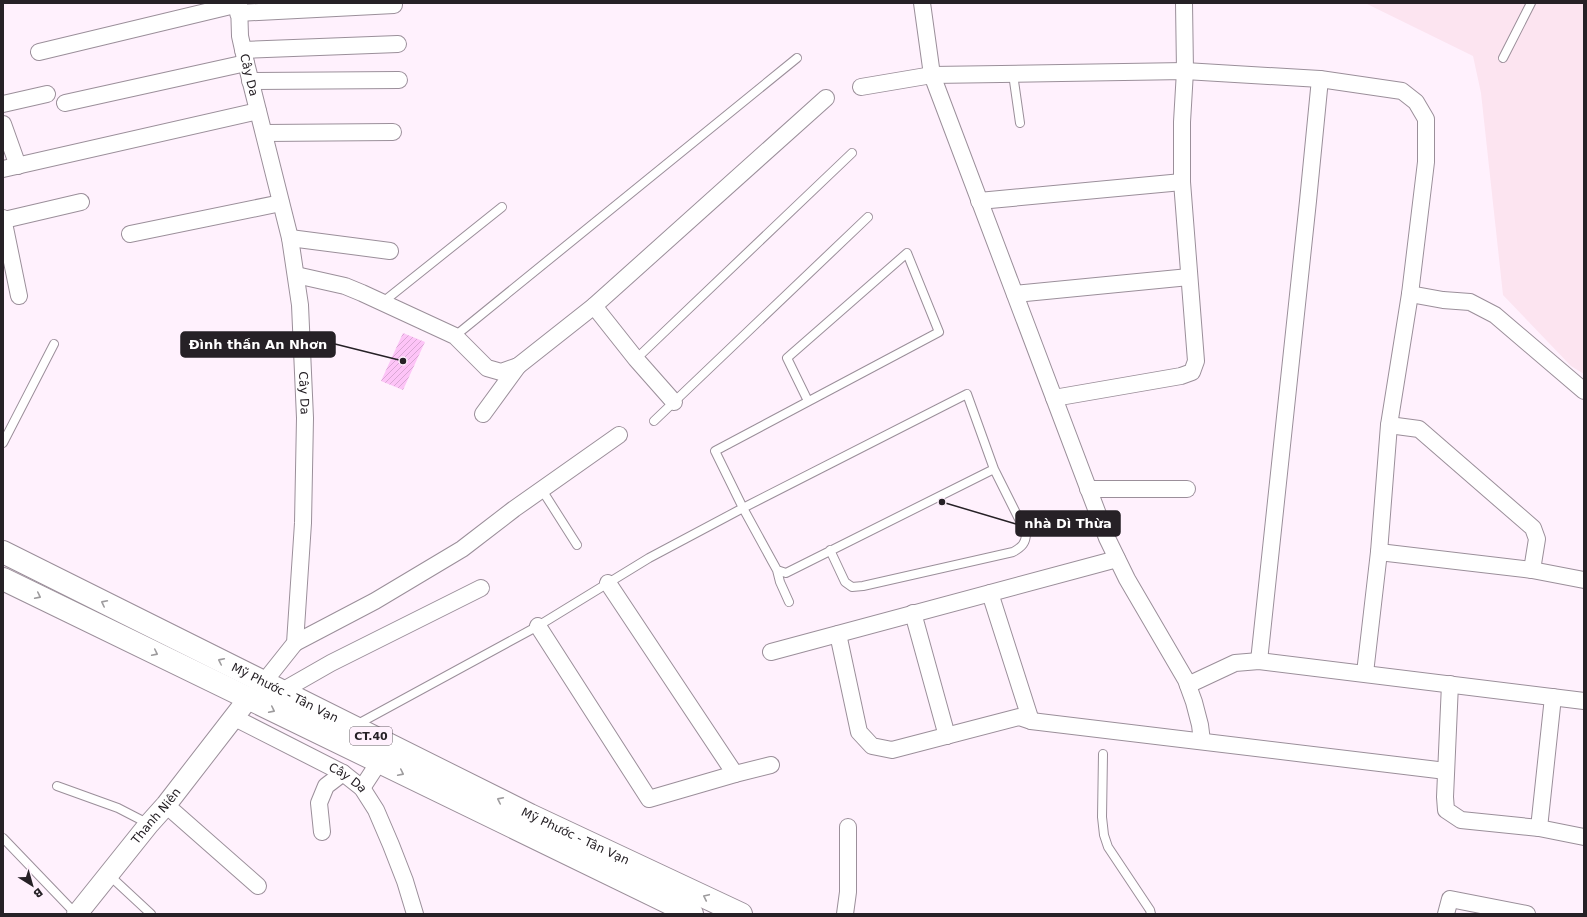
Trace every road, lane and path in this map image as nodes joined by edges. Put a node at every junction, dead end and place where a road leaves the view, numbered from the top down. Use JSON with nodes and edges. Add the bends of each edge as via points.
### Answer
{"nodes":[{"id":1,"x":922,"y":3,"type":"edge"},
{"id":2,"x":1184,"y":3,"type":"edge"},
{"id":3,"x":1531,"y":3,"type":"edge"},
{"id":4,"x":394,"y":5,"type":"dead end"},
{"id":5,"x":239,"y":6,"type":"edge"},
{"id":6,"x":398,"y":44,"type":"dead end"},
{"id":7,"x":38,"y":52,"type":"dead end"},
{"id":8,"x":245,"y":56,"type":"junction"},
{"id":9,"x":797,"y":58,"type":"dead end"},
{"id":10,"x":1503,"y":58,"type":"dead end"},
{"id":11,"x":1184,"y":71,"type":"junction"},
{"id":12,"x":1013,"y":74,"type":"junction"},
{"id":13,"x":932,"y":75,"type":"junction"},
{"id":14,"x":1320,"y":79,"type":"junction"},
{"id":15,"x":399,"y":80,"type":"dead end"},
{"id":16,"x":250,"y":81,"type":"junction"},
{"id":17,"x":861,"y":87,"type":"dead end"},
{"id":18,"x":48,"y":94,"type":"dead end"},
{"id":19,"x":826,"y":98,"type":"dead end"},
{"id":20,"x":65,"y":103,"type":"dead end"},
{"id":21,"x":3,"y":104,"type":"edge"},
{"id":22,"x":258,"y":111,"type":"junction"},
{"id":23,"x":1020,"y":123,"type":"dead end"},
{"id":24,"x":3,"y":124,"type":"edge"},
{"id":25,"x":393,"y":132,"type":"dead end"},
{"id":26,"x":264,"y":134,"type":"junction"},
{"id":27,"x":852,"y":153,"type":"dead end"},
{"id":28,"x":10,"y":168,"type":"edge"},
{"id":29,"x":1182,"y":182,"type":"junction"},
{"id":30,"x":979,"y":201,"type":"junction"},
{"id":31,"x":81,"y":202,"type":"dead end"},
{"id":32,"x":281,"y":203,"type":"junction"},
{"id":33,"x":502,"y":207,"type":"dead end"},
{"id":34,"x":868,"y":217,"type":"dead end"},
{"id":35,"x":3,"y":219,"type":"edge"},
{"id":36,"x":130,"y":234,"type":"dead end"},
{"id":37,"x":290,"y":238,"type":"junction"},
{"id":38,"x":390,"y":251,"type":"dead end"},
{"id":39,"x":296,"y":275,"type":"junction"},
{"id":40,"x":1188,"y":277,"type":"junction"},
{"id":41,"x":1015,"y":294,"type":"junction"},
{"id":42,"x":1410,"y":294,"type":"junction"},
{"id":43,"x":19,"y":296,"type":"dead end"},
{"id":44,"x":383,"y":302,"type":"junction"},
{"id":45,"x":594,"y":306,"type":"junction"},
{"id":46,"x":455,"y":336,"type":"junction"},
{"id":47,"x":54,"y":344,"type":"dead end"},
{"id":48,"x":636,"y":359,"type":"junction"},
{"id":49,"x":518,"y":366,"type":"junction"},
{"id":50,"x":1584,"y":391,"type":"edge"},
{"id":51,"x":1054,"y":398,"type":"junction"},
{"id":52,"x":808,"y":401,"type":"junction"},
{"id":53,"x":674,"y":402,"type":"junction"},
{"id":54,"x":483,"y":414,"type":"dead end"},
{"id":55,"x":654,"y":421,"type":"dead end"},
{"id":56,"x":1389,"y":425,"type":"junction"},
{"id":57,"x":619,"y":435,"type":"dead end"},
{"id":58,"x":3,"y":443,"type":"edge"},
{"id":59,"x":994,"y":469,"type":"junction"},
{"id":60,"x":1088,"y":489,"type":"junction"},
{"id":61,"x":1187,"y":489,"type":"dead end"},
{"id":62,"x":542,"y":490,"type":"junction"},
{"id":63,"x":743,"y":508,"type":"junction"},
{"id":64,"x":576,"y":545,"type":"dead end"},
{"id":65,"x":830,"y":550,"type":"junction"},
{"id":66,"x":3,"y":552,"type":"edge"},
{"id":67,"x":1379,"y":552,"type":"junction"},
{"id":68,"x":1117,"y":559,"type":"junction"},
{"id":69,"x":778,"y":570,"type":"junction"},
{"id":70,"x":1532,"y":570,"type":"junction"},
{"id":71,"x":1584,"y":580,"type":"edge"},
{"id":72,"x":608,"y":582,"type":"junction"},
{"id":73,"x":5,"y":584,"type":"edge"},
{"id":74,"x":481,"y":588,"type":"dead end"},
{"id":75,"x":990,"y":593,"type":"junction"},
{"id":76,"x":789,"y":602,"type":"dead end"},
{"id":77,"x":913,"y":613,"type":"junction"},
{"id":78,"x":538,"y":626,"type":"junction"},
{"id":79,"x":838,"y":634,"type":"junction"},
{"id":80,"x":295,"y":643,"type":"junction"},
{"id":81,"x":771,"y":652,"type":"dead end"},
{"id":82,"x":1259,"y":661,"type":"junction"},
{"id":83,"x":1365,"y":673,"type":"junction"},
{"id":84,"x":1188,"y":684,"type":"junction"},
{"id":85,"x":1450,"y":684,"type":"junction"},
{"id":86,"x":273,"y":687,"type":"junction"},
{"id":87,"x":1553,"y":697,"type":"junction"},
{"id":88,"x":248,"y":699,"type":"junction"},
{"id":89,"x":1584,"y":701,"type":"edge"},
{"id":90,"x":233,"y":717,"type":"junction"},
{"id":91,"x":1031,"y":720,"type":"junction"},
{"id":92,"x":352,"y":727,"type":"junction"},
{"id":93,"x":947,"y":736,"type":"junction"},
{"id":94,"x":1202,"y":741,"type":"junction"},
{"id":95,"x":1103,"y":754,"type":"dead end"},
{"id":96,"x":379,"y":762,"type":"junction"},
{"id":97,"x":771,"y":765,"type":"dead end"},
{"id":98,"x":1446,"y":771,"type":"junction"},
{"id":99,"x":343,"y":773,"type":"junction"},
{"id":100,"x":735,"y":774,"type":"junction"},
{"id":101,"x":57,"y":786,"type":"dead end"},
{"id":102,"x":362,"y":788,"type":"junction"},
{"id":103,"x":166,"y":805,"type":"junction"},
{"id":104,"x":149,"y":824,"type":"junction"},
{"id":105,"x":848,"y":827,"type":"dead end"},
{"id":106,"x":1539,"y":828,"type":"junction"},
{"id":107,"x":322,"y":832,"type":"dead end"},
{"id":108,"x":1584,"y":836,"type":"edge"},
{"id":109,"x":3,"y":838,"type":"edge"},
{"id":110,"x":109,"y":874,"type":"junction"},
{"id":111,"x":258,"y":886,"type":"dead end"},
{"id":112,"x":82,"y":911,"type":"edge"},
{"id":113,"x":1519,"y":913,"type":"edge"},
{"id":114,"x":151,"y":914,"type":"edge"},
{"id":115,"x":415,"y":914,"type":"edge"},
{"id":116,"x":692,"y":914,"type":"edge"},
{"id":117,"x":741,"y":914,"type":"edge"},
{"id":118,"x":845,"y":914,"type":"edge"},
{"id":119,"x":1151,"y":914,"type":"edge"},
{"id":120,"x":1446,"y":914,"type":"edge"}],
"edges":[{"from":1,"to":13,"type":"street"},
{"from":2,"to":11,"type":"street"},
{"from":3,"to":10,"type":"lane"},
{"from":4,"to":5,"type":"street"},
{"from":5,"to":7,"type":"street"},
{"from":5,"to":8,"type":"street","name":"Cây Da"},
{"from":6,"to":8,"type":"street"},
{"from":8,"to":16,"type":"street","name":"Cây Da"},
{"from":8,"to":20,"type":"street"},
{"from":9,"to":46,"type":"lane"},
{"from":11,"to":12,"type":"street"},
{"from":11,"to":14,"type":"street"},
{"from":11,"to":29,"type":"street"},
{"from":12,"to":13,"type":"street"},
{"from":12,"to":23,"type":"lane"},
{"from":13,"to":17,"type":"street"},
{"from":13,"to":30,"type":"street"},
{"from":14,"to":42,"type":"street","via":[[1402,91],[1416,102],[1426,119],[1426,162]]},
{"from":14,"to":82,"type":"street"},
{"from":15,"to":16,"type":"street"},
{"from":16,"to":22,"type":"street","name":"Cây Da"},
{"from":18,"to":21,"type":"street"},
{"from":19,"to":45,"type":"street"},
{"from":22,"to":26,"type":"street","name":"Cây Da"},
{"from":22,"to":28,"type":"street"},
{"from":24,"to":28,"type":"street"},
{"from":25,"to":26,"type":"street"},
{"from":26,"to":32,"type":"street","name":"Cây Da"},
{"from":27,"to":48,"type":"lane"},
{"from":29,"to":30,"type":"street"},
{"from":29,"to":40,"type":"street"},
{"from":30,"to":41,"type":"street"},
{"from":31,"to":35,"type":"street"},
{"from":32,"to":36,"type":"street"},
{"from":32,"to":37,"type":"street","name":"Cây Da"},
{"from":33,"to":44,"type":"lane"},
{"from":34,"to":53,"type":"lane"},
{"from":35,"to":43,"type":"street"},
{"from":37,"to":38,"type":"street"},
{"from":37,"to":39,"type":"street","name":"Cây Da"},
{"from":39,"to":44,"type":"street","via":[[346,286]]},
{"from":39,"to":80,"type":"street","name":"Cây Da","via":[[300,304],[305,418],[303,523]]},
{"from":40,"to":41,"type":"street"},
{"from":40,"to":51,"type":"street","via":[[1196,361],[1192,372]]},
{"from":41,"to":51,"type":"street"},
{"from":42,"to":50,"type":"street","via":[[1470,302],[1495,314]]},
{"from":42,"to":56,"type":"street"},
{"from":44,"to":46,"type":"street"},
{"from":45,"to":48,"type":"street"},
{"from":45,"to":49,"type":"street"},
{"from":46,"to":49,"type":"street","via":[[487,368],[501,372]]},
{"from":47,"to":58,"type":"lane"},
{"from":48,"to":53,"type":"street"},
{"from":49,"to":54,"type":"street"},
{"from":51,"to":60,"type":"street"},
{"from":52,"to":52,"type":"lane","via":[[787,358],[907,252],[939,332]]},
{"from":52,"to":63,"type":"lane","via":[[715,451]]},
{"from":53,"to":55,"type":"lane"},
{"from":56,"to":67,"type":"street"},
{"from":56,"to":70,"type":"street","via":[[1419,429],[1533,528],[1537,539]]},
{"from":57,"to":62,"type":"street"},
{"from":59,"to":63,"type":"lane","via":[[967,394]]},
{"from":59,"to":65,"type":"lane"},
{"from":59,"to":65,"type":"lane","via":[[1026,533],[1024,544],[1013,552],[852,587],[845,582]]},
{"from":60,"to":61,"type":"street"},
{"from":60,"to":68,"type":"street"},
{"from":62,"to":64,"type":"lane"},
{"from":62,"to":80,"type":"street","via":[[462,549],[375,601]]},
{"from":63,"to":69,"type":"lane"},
{"from":63,"to":72,"type":"lane"},
{"from":65,"to":69,"type":"lane","via":[[786,573]]},
{"from":86,"to":66,"type":"main road","name":"Mỹ Phước - Tân Vạn","number":"CT.40","one_way":true},
{"from":67,"to":70,"type":"street"},
{"from":67,"to":83,"type":"street"},
{"from":68,"to":75,"type":"street"},
{"from":68,"to":84,"type":"street"},
{"from":69,"to":76,"type":"lane","via":[[780,582]]},
{"from":70,"to":71,"type":"street"},
{"from":72,"to":78,"type":"lane"},
{"from":72,"to":100,"type":"street"},
{"from":73,"to":88,"type":"main road","name":"Mỹ Phước - Tân Vạn","number":"CT.40","one_way":true},
{"from":74,"to":86,"type":"street","via":[[331,663]]},
{"from":75,"to":77,"type":"street"},
{"from":75,"to":91,"type":"street"},
{"from":77,"to":79,"type":"street"},
{"from":77,"to":93,"type":"street"},
{"from":78,"to":92,"type":"lane"},
{"from":78,"to":100,"type":"street","via":[[649,799]]},
{"from":79,"to":81,"type":"street"},
{"from":79,"to":93,"type":"street","via":[[859,732],[872,746],[892,750]]},
{"from":80,"to":86,"type":"street"},
{"from":82,"to":83,"type":"street"},
{"from":82,"to":84,"type":"street","via":[[1235,663]]},
{"from":83,"to":85,"type":"street"},
{"from":84,"to":94,"type":"street"},
{"from":85,"to":87,"type":"street"},
{"from":85,"to":98,"type":"street"},
{"from":86,"to":88,"type":"main road"},
{"from":86,"to":92,"type":"main road","name":"Mỹ Phước - Tân Vạn","number":"CT.40"},
{"from":87,"to":89,"type":"street"},
{"from":87,"to":106,"type":"street"},
{"from":88,"to":90,"type":"street"},
{"from":88,"to":96,"type":"main road","name":"Mỹ Phước - Tân Vạn","number":"CT.40","one_way":true},
{"from":90,"to":99,"type":"street","name":"Cây Da"},
{"from":90,"to":103,"type":"street","name":"Thanh Niên"},
{"from":91,"to":93,"type":"street","via":[[1019,718]]},
{"from":91,"to":94,"type":"street"},
{"from":117,"to":92,"type":"main road","name":"Mỹ Phước - Tân Vạn","number":"CT.40","one_way":true,"via":[[530,815]]},
{"from":94,"to":98,"type":"street"},
{"from":95,"to":119,"type":"lane","via":[[1104,835],[1108,846]]},
{"from":96,"to":102,"type":"street"},
{"from":96,"to":116,"type":"main road","name":"Mỹ Phước - Tân Vạn","number":"CT.40","one_way":true},
{"from":97,"to":100,"type":"street"},
{"from":98,"to":106,"type":"street","via":[[1446,810],[1453,816],[1461,820]]},
{"from":99,"to":102,"type":"street","name":"Cây Da"},
{"from":99,"to":107,"type":"street","via":[[326,786],[319,803]]},
{"from":101,"to":104,"type":"lane","via":[[118,808]]},
{"from":102,"to":115,"type":"street","name":"Cây Da","via":[[376,810],[391,845]]},
{"from":103,"to":104,"type":"street","name":"Thanh Niên"},
{"from":103,"to":111,"type":"street"},
{"from":104,"to":110,"type":"street","name":"Thanh Niên"},
{"from":105,"to":118,"type":"street","via":[[848,892]]},
{"from":106,"to":108,"type":"street"},
{"from":109,"to":112,"type":"lane"},
{"from":110,"to":112,"type":"street","name":"Thanh Niên"},
{"from":110,"to":114,"type":"lane"},
{"from":113,"to":120,"type":"street","via":[[1450,899]]}]}
